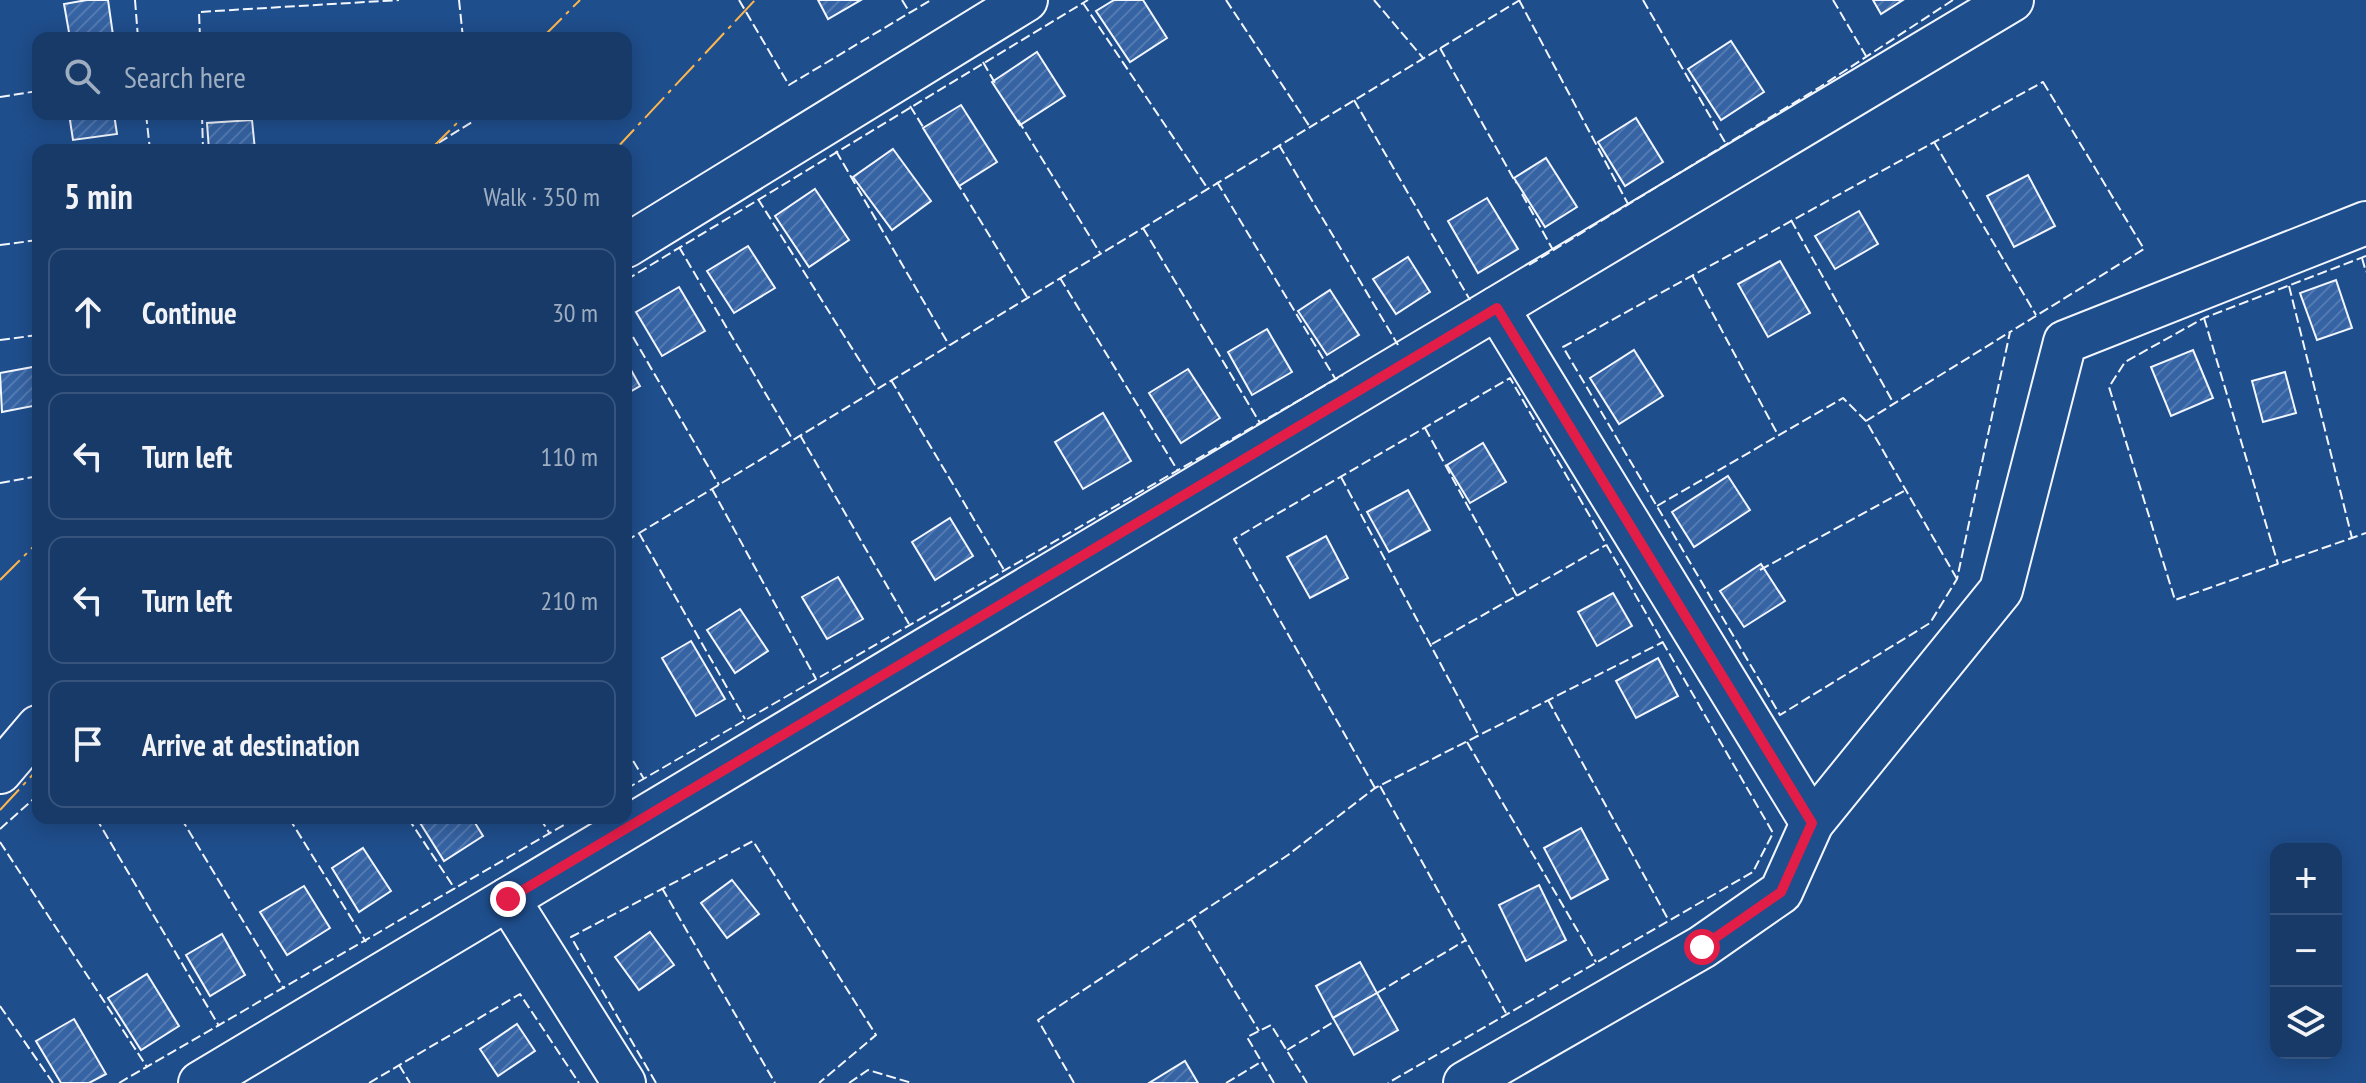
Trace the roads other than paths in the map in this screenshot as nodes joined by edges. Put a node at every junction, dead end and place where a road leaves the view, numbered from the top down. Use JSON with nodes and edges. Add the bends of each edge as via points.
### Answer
{"nodes":[{"id":1,"x":1026,"y":0,"type":"edge"},
{"id":2,"x":2012,"y":0,"type":"edge"},
{"id":3,"x":2366,"y":223,"type":"edge"},
{"id":4,"x":632,"y":242,"type":"edge"},
{"id":5,"x":1497,"y":308,"type":"junction"},
{"id":6,"x":32,"y":734,"type":"edge"},
{"id":7,"x":0,"y":772,"type":"edge"},
{"id":8,"x":1812,"y":823,"type":"junction"},
{"id":9,"x":508,"y":899,"type":"junction"},
{"id":10,"x":200,"y":1083,"type":"edge"},
{"id":11,"x":624,"y":1083,"type":"edge"},
{"id":12,"x":1465,"y":1083,"type":"edge"}],
"edges":[{"from":1,"to":4,"type":"street"},
{"from":2,"to":5,"type":"street"},
{"from":3,"to":8,"type":"street","via":[[2065,342],[2001,590]]},
{"from":5,"to":8,"type":"street"},
{"from":5,"to":9,"type":"street"},
{"from":6,"to":7,"type":"street"},
{"from":8,"to":12,"type":"street","via":[[1781,892],[1702,947]]},
{"from":9,"to":10,"type":"street"},
{"from":9,"to":11,"type":"street"}]}
